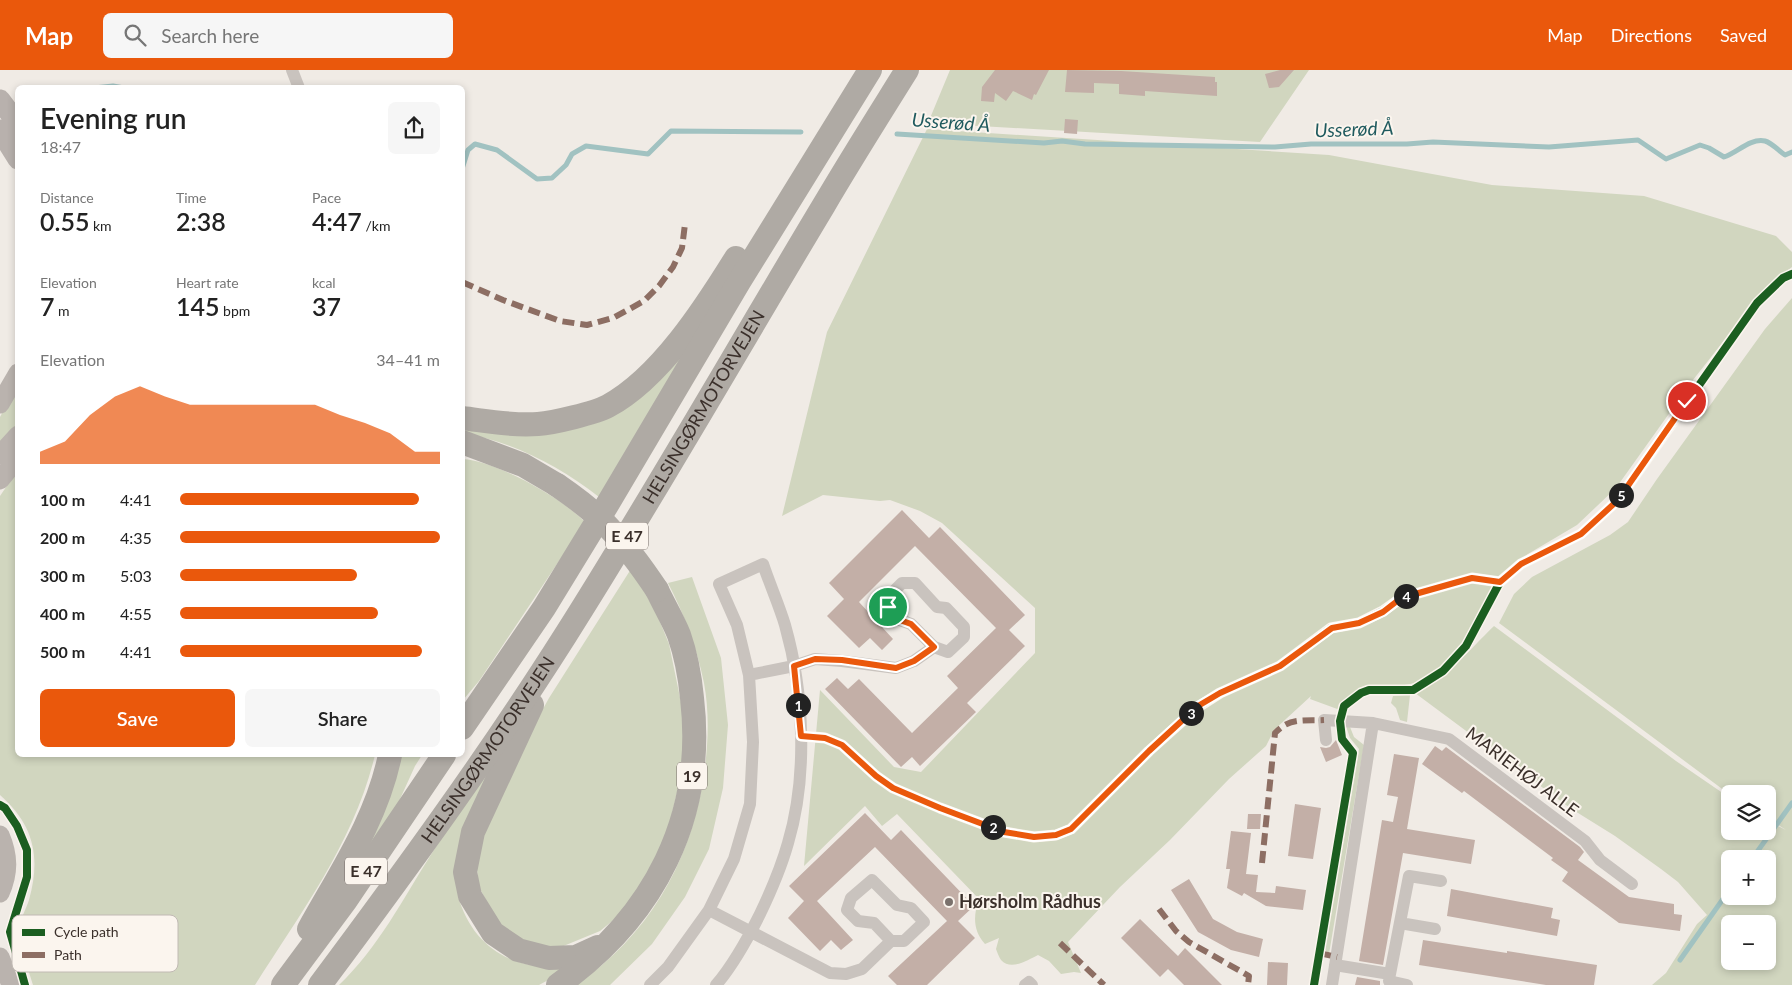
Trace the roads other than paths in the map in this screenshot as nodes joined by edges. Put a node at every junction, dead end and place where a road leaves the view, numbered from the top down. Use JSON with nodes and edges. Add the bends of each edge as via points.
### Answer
{"nodes":[{"id":1,"x":292,"y":70,"type":"edge"},
{"id":2,"x":861,"y":70,"type":"edge"},
{"id":3,"x":870,"y":70,"type":"edge"},
{"id":4,"x":907,"y":70,"type":"edge"},
{"id":5,"x":298,"y":85,"type":"edge"},
{"id":6,"x":0,"y":100,"type":"edge"},
{"id":7,"x":15,"y":120,"type":"edge"},
{"id":8,"x":0,"y":130,"type":"edge"},
{"id":9,"x":15,"y":154,"type":"edge"},
{"id":10,"x":15,"y":378,"type":"edge"},
{"id":11,"x":0,"y":404,"type":"edge"},
{"id":12,"x":465,"y":418,"type":"edge"},
{"id":13,"x":15,"y":438,"type":"edge"},
{"id":14,"x":465,"y":443,"type":"edge"},
{"id":15,"x":465,"y":450,"type":"edge"},
{"id":16,"x":493,"y":453,"type":"junction"},
{"id":17,"x":0,"y":454,"type":"edge"},
{"id":18,"x":15,"y":462,"type":"edge"},
{"id":19,"x":0,"y":480,"type":"edge"},
{"id":20,"x":564,"y":637,"type":"junction"},
{"id":21,"x":934,"y":647,"type":"junction"},
{"id":22,"x":794,"y":666,"type":"junction"},
{"id":23,"x":749,"y":675,"type":"junction"},
{"id":24,"x":465,"y":724,"type":"edge"},
{"id":25,"x":1374,"y":724,"type":"junction"},
{"id":26,"x":1326,"y":740,"type":"dead end"},
{"id":27,"x":389,"y":757,"type":"edge"},
{"id":28,"x":443,"y":757,"type":"edge"},
{"id":29,"x":0,"y":835,"type":"edge"},
{"id":30,"x":1441,"y":881,"type":"dead end"},
{"id":31,"x":1632,"y":884,"type":"dead end"},
{"id":32,"x":0,"y":893,"type":"edge"},
{"id":33,"x":710,"y":910,"type":"junction"},
{"id":34,"x":1400,"y":923,"type":"junction"},
{"id":35,"x":1435,"y":929,"type":"dead end"},
{"id":36,"x":751,"y":932,"type":"junction"},
{"id":37,"x":891,"y":941,"type":"junction"},
{"id":38,"x":606,"y":943,"type":"junction"},
{"id":39,"x":0,"y":957,"type":"edge"},
{"id":40,"x":1335,"y":965,"type":"junction"},
{"id":41,"x":1390,"y":974,"type":"junction"},
{"id":42,"x":11,"y":985,"type":"edge"},
{"id":43,"x":277,"y":985,"type":"edge"},
{"id":44,"x":283,"y":985,"type":"edge"},
{"id":45,"x":320,"y":985,"type":"edge"},
{"id":46,"x":558,"y":985,"type":"edge"},
{"id":47,"x":650,"y":985,"type":"edge"},
{"id":48,"x":716,"y":985,"type":"edge"},
{"id":49,"x":1025,"y":985,"type":"edge"},
{"id":50,"x":1032,"y":985,"type":"edge"},
{"id":51,"x":1332,"y":985,"type":"edge"},
{"id":52,"x":1407,"y":985,"type":"edge"}],
"edges":[{"from":1,"to":5,"type":"street"},
{"from":2,"to":12,"type":"highway","via":[[827,112],[729,270],[658,367],[610,405],[581,415],[539,424]]},
{"from":3,"to":24,"type":"highway","name":"HELSINGØRMOTORVEJEN","number":"E 47","via":[[739,282],[608,506],[544,608]]},
{"from":4,"to":20,"type":"highway","name":"HELSINGØRMOTORVEJEN","number":"E 47"},
{"from":6,"to":7,"type":"main road"},
{"from":8,"to":9,"type":"main road"},
{"from":10,"to":11,"type":"street"},
{"from":13,"to":17,"type":"street"},
{"from":14,"to":16,"type":"highway","number":"19"},
{"from":15,"to":16,"type":"highway"},
{"from":16,"to":38,"type":"highway","number":"19","bridge":true,"via":[[557,484],[610,528],[657,590],[679,635],[690,678],[695,720],[694,766],[686,809],[671,851],[651,889],[632,917]]},
{"from":18,"to":19,"type":"street"},
{"from":20,"to":38,"type":"highway","via":[[473,832],[465,872],[470,896],[493,933],[518,950],[549,958],[576,957]]},
{"from":20,"to":45,"type":"highway","name":"HELSINGØRMOTORVEJEN","number":"E 47","via":[[476,769]]},
{"from":21,"to":21,"type":"street","via":[[888,607],[888,597],[902,583],[915,583],[964,627],[964,637],[948,652]]},
{"from":21,"to":22,"type":"street","via":[[914,661],[896,668],[815,659]]},
{"from":22,"to":23,"type":"street"},
{"from":22,"to":23,"type":"street","via":[[785,624],[763,564],[719,584],[736,625]]},
{"from":22,"to":36,"type":"street","via":[[801,736],[798,794],[789,843],[773,888]]},
{"from":23,"to":33,"type":"street","via":[[753,742],[750,804],[734,859]]},
{"from":25,"to":26,"type":"street","name":"MARIEHØJ ALLE","via":[[1324,720]]},
{"from":25,"to":31,"type":"street","name":"MARIEHØJ ALLE","via":[[1449,739],[1585,840],[1600,860]]},
{"from":25,"to":40,"type":"street"},
{"from":27,"to":43,"type":"highway","via":[[365,830]]},
{"from":28,"to":44,"type":"highway","name":"HELSINGØRMOTORVEJEN","number":"E 47","via":[[346,900]]},
{"from":29,"to":32,"type":"street","via":[[8,864],[6,881]]},
{"from":30,"to":34,"type":"street","via":[[1410,876]]},
{"from":33,"to":36,"type":"street"},
{"from":33,"to":47,"type":"street","via":[[668,967]]},
{"from":34,"to":35,"type":"street"},
{"from":34,"to":41,"type":"street"},
{"from":36,"to":37,"type":"street","via":[[830,973],[838,974],[862,969]]},
{"from":36,"to":48,"type":"street"},
{"from":37,"to":37,"type":"street","via":[[874,922],[858,922],[847,910],[851,898],[872,880],[897,905],[911,908],[924,922],[904,941]]},
{"from":38,"to":46,"type":"highway","number":"19"},
{"from":39,"to":42,"type":"street"},
{"from":40,"to":41,"type":"street"},
{"from":40,"to":51,"type":"street"},
{"from":41,"to":52,"type":"street","via":[[1389,981]]},
{"from":49,"to":50,"type":"street","via":[[1028,982]]}]}
